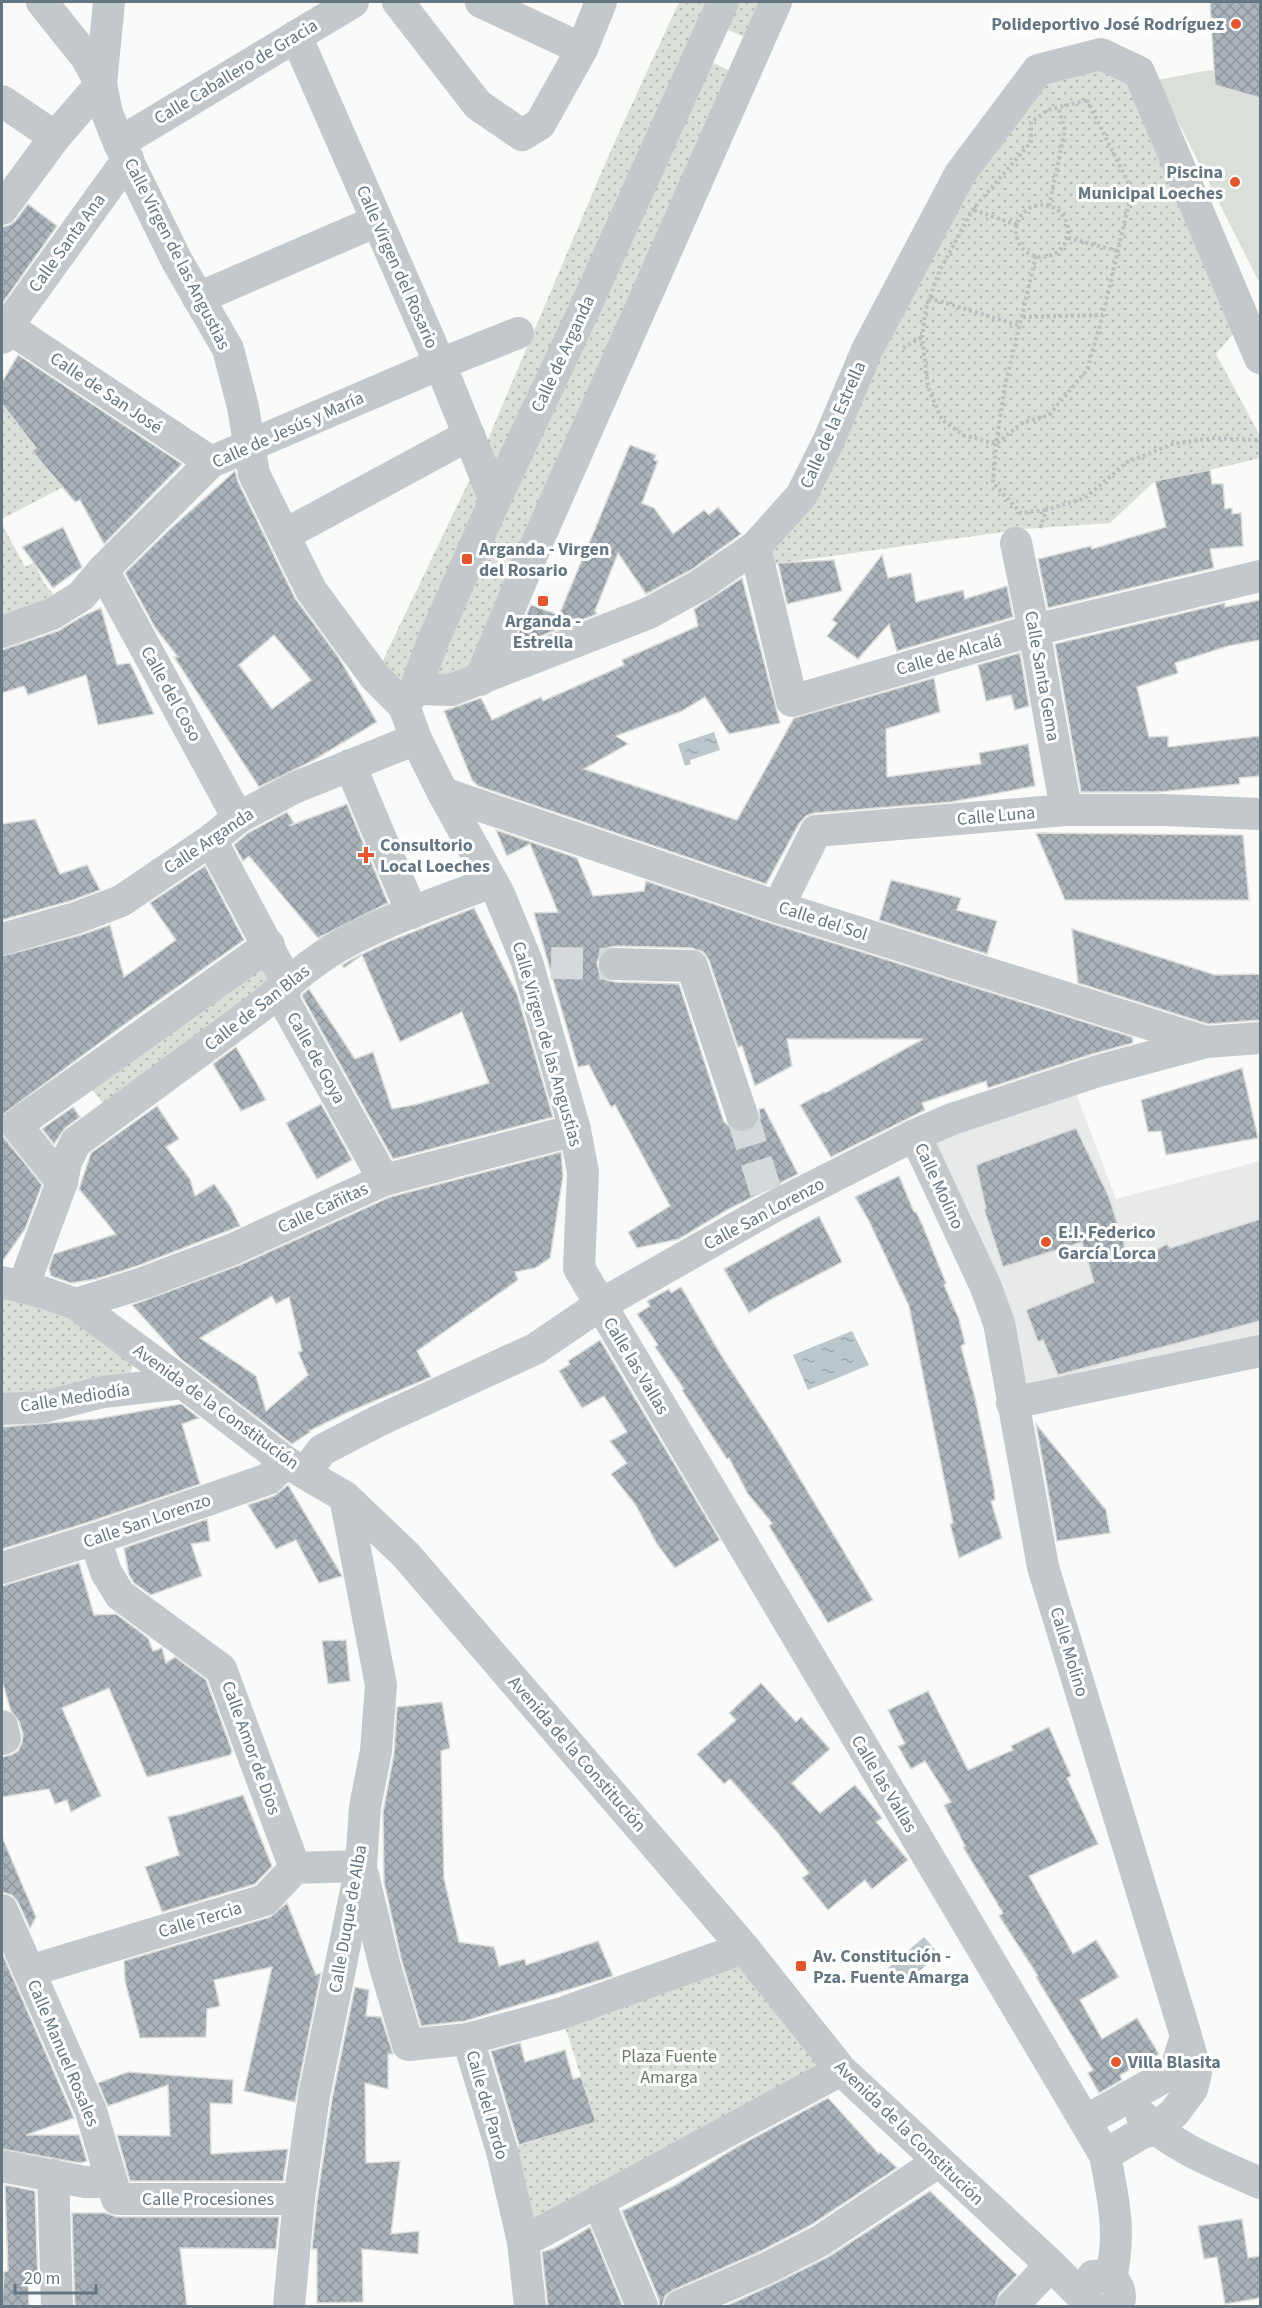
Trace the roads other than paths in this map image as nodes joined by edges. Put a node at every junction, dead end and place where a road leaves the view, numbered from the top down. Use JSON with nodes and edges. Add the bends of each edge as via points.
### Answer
{"nodes":[{"id":1,"x":42,"y":2,"type":"edge"},
{"id":2,"x":109,"y":2,"type":"edge"},
{"id":3,"x":353,"y":2,"type":"edge"},
{"id":4,"x":398,"y":2,"type":"edge"},
{"id":5,"x":481,"y":2,"type":"edge"},
{"id":6,"x":601,"y":2,"type":"edge"},
{"id":7,"x":723,"y":2,"type":"edge"},
{"id":8,"x":776,"y":2,"type":"edge"},
{"id":9,"x":708,"y":34,"type":"junction"},
{"id":10,"x":296,"y":36,"type":"junction"},
{"id":11,"x":582,"y":49,"type":"junction"},
{"id":12,"x":753,"y":53,"type":"junction"},
{"id":13,"x":101,"y":84,"type":"junction"},
{"id":14,"x":2,"y":100,"type":"edge"},
{"id":15,"x":54,"y":137,"type":"junction"},
{"id":16,"x":123,"y":151,"type":"junction"},
{"id":17,"x":2,"y":209,"type":"edge"},
{"id":18,"x":377,"y":221,"type":"junction"},
{"id":19,"x":198,"y":298,"type":"junction"},
{"id":20,"x":3,"y":330,"type":"edge"},
{"id":21,"x":518,"y":333,"type":"dead end"},
{"id":22,"x":1260,"y":358,"type":"edge"},
{"id":23,"x":440,"y":363,"type":"junction"},
{"id":24,"x":469,"y":435,"type":"junction"},
{"id":25,"x":249,"y":444,"type":"junction"},
{"id":26,"x":210,"y":462,"type":"junction"},
{"id":27,"x":495,"y":500,"type":"junction"},
{"id":28,"x":284,"y":535,"type":"junction"},
{"id":29,"x":1028,"y":536,"type":"road end"},
{"id":30,"x":755,"y":547,"type":"junction"},
{"id":31,"x":103,"y":570,"type":"junction"},
{"id":32,"x":1260,"y":576,"type":"edge"},
{"id":33,"x":1034,"y":630,"type":"junction"},
{"id":34,"x":2,"y":632,"type":"edge"},
{"id":35,"x":480,"y":680,"type":"junction"},
{"id":36,"x":410,"y":698,"type":"junction"},
{"id":37,"x":416,"y":739,"type":"junction"},
{"id":38,"x":350,"y":765,"type":"junction"},
{"id":39,"x":443,"y":793,"type":"junction"},
{"id":40,"x":1066,"y":810,"type":"junction"},
{"id":41,"x":1260,"y":814,"type":"edge"},
{"id":42,"x":238,"y":818,"type":"junction"},
{"id":43,"x":211,"y":840,"type":"junction"},
{"id":44,"x":492,"y":882,"type":"junction"},
{"id":45,"x":778,"y":907,"type":"junction"},
{"id":46,"x":412,"y":913,"type":"junction"},
{"id":47,"x":2,"y":939,"type":"edge"},
{"id":48,"x":269,"y":945,"type":"junction"},
{"id":49,"x":615,"y":964,"type":"tunnel mouth"},
{"id":50,"x":287,"y":982,"type":"junction"},
{"id":51,"x":1260,"y":1038,"type":"edge"},
{"id":52,"x":1206,"y":1042,"type":"junction"},
{"id":53,"x":82,"y":1078,"type":"junction"},
{"id":54,"x":113,"y":1115,"type":"junction"},
{"id":55,"x":742,"y":1115,"type":"tunnel mouth"},
{"id":56,"x":9,"y":1128,"type":"edge"},
{"id":57,"x":575,"y":1130,"type":"junction"},
{"id":58,"x":915,"y":1135,"type":"junction"},
{"id":59,"x":384,"y":1180,"type":"junction"},
{"id":60,"x":62,"y":1182,"type":"junction"},
{"id":61,"x":12,"y":1284,"type":"edge"},
{"id":62,"x":76,"y":1304,"type":"junction"},
{"id":63,"x":600,"y":1305,"type":"junction"},
{"id":64,"x":1260,"y":1351,"type":"edge"},
{"id":65,"x":183,"y":1383,"type":"junction"},
{"id":66,"x":1012,"y":1403,"type":"junction"},
{"id":67,"x":2,"y":1409,"type":"edge"},
{"id":68,"x":296,"y":1467,"type":"junction"},
{"id":69,"x":345,"y":1497,"type":"junction"},
{"id":70,"x":95,"y":1539,"type":"junction"},
{"id":71,"x":2,"y":1568,"type":"edge"},
{"id":72,"x":2,"y":1726,"type":"edge"},
{"id":73,"x":2,"y":1739,"type":"edge"},
{"id":74,"x":361,"y":1866,"type":"junction"},
{"id":75,"x":295,"y":1868,"type":"junction"},
{"id":76,"x":2,"y":1910,"type":"edge"},
{"id":77,"x":744,"y":1948,"type":"junction"},
{"id":78,"x":29,"y":1971,"type":"junction"},
{"id":79,"x":1186,"y":2036,"type":"junction"},
{"id":80,"x":468,"y":2039,"type":"junction"},
{"id":81,"x":841,"y":2070,"type":"junction"},
{"id":82,"x":1127,"y":2100,"type":"junction"},
{"id":83,"x":1085,"y":2121,"type":"junction"},
{"id":84,"x":1155,"y":2129,"type":"junction"},
{"id":85,"x":1105,"y":2155,"type":"junction"},
{"id":86,"x":938,"y":2162,"type":"junction"},
{"id":87,"x":2,"y":2166,"type":"edge"},
{"id":88,"x":53,"y":2175,"type":"junction"},
{"id":89,"x":1260,"y":2183,"type":"edge"},
{"id":90,"x":114,"y":2191,"type":"junction"},
{"id":91,"x":299,"y":2199,"type":"junction"},
{"id":92,"x":599,"y":2203,"type":"junction"},
{"id":93,"x":523,"y":2242,"type":"junction"},
{"id":94,"x":1051,"y":2265,"type":"junction"},
{"id":95,"x":1114,"y":2293,"type":"edge"},
{"id":96,"x":1084,"y":2299,"type":"edge"},
{"id":97,"x":57,"y":2307,"type":"edge"},
{"id":98,"x":289,"y":2307,"type":"edge"},
{"id":99,"x":530,"y":2307,"type":"edge"},
{"id":100,"x":642,"y":2307,"type":"edge"},
{"id":101,"x":680,"y":2307,"type":"edge"},
{"id":102,"x":1012,"y":2307,"type":"edge"}],
"edges":[{"from":1,"to":13,"type":"street","name":"Calle Virgen de las Angustias","via":[[86,57]]},
{"from":2,"to":13,"type":"street"},
{"from":3,"to":10,"type":"street","name":"Calle Caballero de Gracia"},
{"from":4,"to":11,"type":"street","via":[[478,105],[522,135],[540,124]]},
{"from":5,"to":11,"type":"street"},
{"from":6,"to":11,"type":"street"},
{"from":7,"to":9,"type":"street","name":"Calle de Arganda"},
{"from":8,"to":12,"type":"street"},
{"from":9,"to":12,"type":"street"},
{"from":9,"to":27,"type":"street","name":"Calle de Arganda"},
{"from":10,"to":16,"type":"street","name":"Calle Caballero de Gracia"},
{"from":10,"to":18,"type":"street","name":"Calle Virgen del Rosario"},
{"from":12,"to":35,"type":"street"},
{"from":13,"to":15,"type":"street"},
{"from":13,"to":16,"type":"street","name":"Calle Virgen de las Angustias","via":[[106,113]]},
{"from":14,"to":15,"type":"street"},
{"from":15,"to":17,"type":"street"},
{"from":16,"to":19,"type":"street","name":"Calle Virgen de las Angustias"},
{"from":16,"to":20,"type":"street","name":"Calle Santa Ana"},
{"from":18,"to":19,"type":"street"},
{"from":18,"to":23,"type":"street","name":"Calle Virgen del Rosario"},
{"from":19,"to":25,"type":"street","name":"Calle Virgen de las Angustias","via":[[228,349]]},
{"from":20,"to":26,"type":"street","name":"Calle de San José"},
{"from":21,"to":23,"type":"street","name":"Calle de Jesús y María"},
{"from":22,"to":30,"type":"street","name":"Calle de la Estrella","via":[[1138,72],[1101,54],[1038,70],[960,174],[867,350],[801,496]]},
{"from":23,"to":24,"type":"street","name":"Calle Virgen del Rosario"},
{"from":23,"to":25,"type":"street","name":"Calle de Jesús y María"},
{"from":24,"to":27,"type":"street","name":"Calle Virgen del Rosario"},
{"from":24,"to":28,"type":"street"},
{"from":25,"to":26,"type":"street","name":"Calle de Jesús y María"},
{"from":25,"to":28,"type":"street","name":"Calle Virgen de las Angustias","via":[[254,474]]},
{"from":26,"to":31,"type":"street","name":"Calle de Jesús y María"},
{"from":27,"to":36,"type":"street","name":"Calle de Arganda"},
{"from":28,"to":36,"type":"street","name":"Calle Virgen de las Angustias","via":[[311,590],[375,677]]},
{"from":29,"to":33,"type":"street","name":"Calle Santa Gema"},
{"from":30,"to":33,"type":"street","name":"Calle de Alcalá","via":[[792,701]]},
{"from":30,"to":35,"type":"street","name":"Calle de la Estrella","via":[[700,585],[649,613]]},
{"from":31,"to":34,"type":"street","name":"Calle de Jesús y María","via":[[81,596],[64,607]]},
{"from":31,"to":42,"type":"street","name":"Calle del Coso"},
{"from":32,"to":33,"type":"street","name":"Calle de Alcalá"},
{"from":33,"to":40,"type":"street","name":"Calle Santa Gema"},
{"from":35,"to":36,"type":"street","name":"Calle de la Estrella"},
{"from":36,"to":37,"type":"street","name":"Calle Virgen de las Angustias"},
{"from":37,"to":38,"type":"street","name":"Calle Arganda"},
{"from":37,"to":39,"type":"street","name":"Calle Virgen de las Angustias"},
{"from":38,"to":42,"type":"street","name":"Calle Arganda","via":[[294,788]]},
{"from":38,"to":46,"type":"street"},
{"from":39,"to":44,"type":"street","name":"Calle Virgen de las Angustias"},
{"from":39,"to":45,"type":"street","name":"Calle del Sol"},
{"from":40,"to":41,"type":"street","name":"Calle Luna"},
{"from":40,"to":45,"type":"street","name":"Calle Luna","via":[[816,831]]},
{"from":42,"to":43,"type":"street","name":"Calle Arganda"},
{"from":43,"to":47,"type":"street","name":"Calle Arganda","via":[[121,901]]},
{"from":43,"to":48,"type":"street","name":"Calle de Goya"},
{"from":44,"to":46,"type":"street","name":"Calle de San Blas"},
{"from":44,"to":57,"type":"street","name":"Calle Virgen de las Angustias","via":[[539,963]]},
{"from":45,"to":52,"type":"street","name":"Calle del Sol"},
{"from":46,"to":50,"type":"street","name":"Calle de San Blas","via":[[346,942]]},
{"from":48,"to":50,"type":"street","name":"Calle de Goya"},
{"from":48,"to":53,"type":"street"},
{"from":49,"to":55,"type":"street","via":[[692,966]]},
{"from":50,"to":54,"type":"street","name":"Calle de San Blas","via":[[264,1004]]},
{"from":50,"to":59,"type":"street","name":"Calle de Goya","via":[[282,999]]},
{"from":51,"to":52,"type":"street","name":"Calle San Lorenzo"},
{"from":52,"to":58,"type":"street","name":"Calle San Lorenzo","via":[[1098,1071]]},
{"from":53,"to":54,"type":"street"},
{"from":53,"to":56,"type":"street"},
{"from":54,"to":60,"type":"street","name":"Calle de San Blas","via":[[76,1143]]},
{"from":56,"to":60,"type":"street"},
{"from":57,"to":59,"type":"street","name":"Calle Cañitas"},
{"from":57,"to":63,"type":"street","name":"Calle Virgen de las Angustias","via":[[583,1172],[579,1268]]},
{"from":58,"to":63,"type":"street","name":"Calle San Lorenzo","via":[[771,1208]]},
{"from":58,"to":66,"type":"street","name":"Calle Molino","via":[[999,1323]]},
{"from":59,"to":62,"type":"street","name":"Calle Cañitas","via":[[233,1250]]},
{"from":60,"to":61,"type":"street","name":"Calle de San Blas"},
{"from":61,"to":62,"type":"street","name":"Avenida de la Constitución"},
{"from":62,"to":65,"type":"street","name":"Avenida de la Constitución"},
{"from":63,"to":68,"type":"street","name":"Calle San Lorenzo","via":[[535,1348],[378,1421]]},
{"from":63,"to":83,"type":"street","name":"Calle las Vallas"},
{"from":64,"to":66,"type":"street"},
{"from":65,"to":67,"type":"street","name":"Calle Mediodía","via":[[103,1392],[43,1407]]},
{"from":65,"to":68,"type":"street","name":"Avenida de la Constitución"},
{"from":66,"to":79,"type":"street","name":"Calle Molino","via":[[1043,1567]]},
{"from":68,"to":69,"type":"street","name":"Avenida de la Constitución"},
{"from":68,"to":70,"type":"street","name":"Calle San Lorenzo"},
{"from":69,"to":74,"type":"street","name":"Calle Duque de Alba","via":[[381,1685]]},
{"from":69,"to":77,"type":"street","name":"Avenida de la Constitución","via":[[406,1555]]},
{"from":70,"to":71,"type":"street","name":"Calle San Lorenzo"},
{"from":70,"to":75,"type":"street","name":"Calle Amor de Dios","via":[[106,1572],[120,1595],[221,1669]]},
{"from":72,"to":73,"type":"street"},
{"from":74,"to":75,"type":"street"},
{"from":74,"to":80,"type":"street","name":"Calle del Pardo","via":[[408,2045]]},
{"from":74,"to":91,"type":"street","name":"Calle Duque de Alba","via":[[314,2096]]},
{"from":75,"to":78,"type":"street","name":"Calle Tercia","via":[[266,1900]]},
{"from":76,"to":78,"type":"street","name":"Calle Manuel Rosales"},
{"from":77,"to":80,"type":"street","via":[[559,2014]]},
{"from":77,"to":81,"type":"street","name":"Avenida de la Constitución"},
{"from":78,"to":90,"type":"street","name":"Calle Manuel Rosales","via":[[91,2111]]},
{"from":79,"to":82,"type":"street","via":[[1175,2071]]},
{"from":79,"to":84,"type":"street","name":"Calle Molino","via":[[1197,2073],[1192,2089],[1174,2113]]},
{"from":80,"to":93,"type":"street","name":"Calle del Pardo","via":[[502,2151]]},
{"from":81,"to":86,"type":"street","name":"Avenida de la Constitución"},
{"from":81,"to":92,"type":"street"},
{"from":82,"to":83,"type":"street"},
{"from":82,"to":84,"type":"street"},
{"from":83,"to":85,"type":"street","name":"Calle las Vallas"},
{"from":84,"to":85,"type":"street","name":"Calle Molino"},
{"from":84,"to":89,"type":"street"},
{"from":85,"to":95,"type":"street","name":"Calle las Vallas","via":[[1117,2214]]},
{"from":86,"to":94,"type":"street","name":"Avenida de la Constitución"},
{"from":86,"to":101,"type":"street","via":[[820,2241]]},
{"from":87,"to":88,"type":"street","name":"Calle Procesiones"},
{"from":88,"to":90,"type":"street","name":"Calle Procesiones"},
{"from":88,"to":97,"type":"street"},
{"from":90,"to":91,"type":"street","name":"Calle Procesiones"},
{"from":91,"to":98,"type":"street","name":"Calle Duque de Alba"},
{"from":92,"to":93,"type":"street"},
{"from":92,"to":100,"type":"street"},
{"from":93,"to":99,"type":"street","name":"Calle del Pardo"},
{"from":94,"to":96,"type":"street","name":"Avenida de la Constitución"},
{"from":94,"to":102,"type":"street"},
{"from":95,"to":96,"type":"street","name":"Calle las Vallas","via":[[1097,2275],[1084,2280]]}]}
